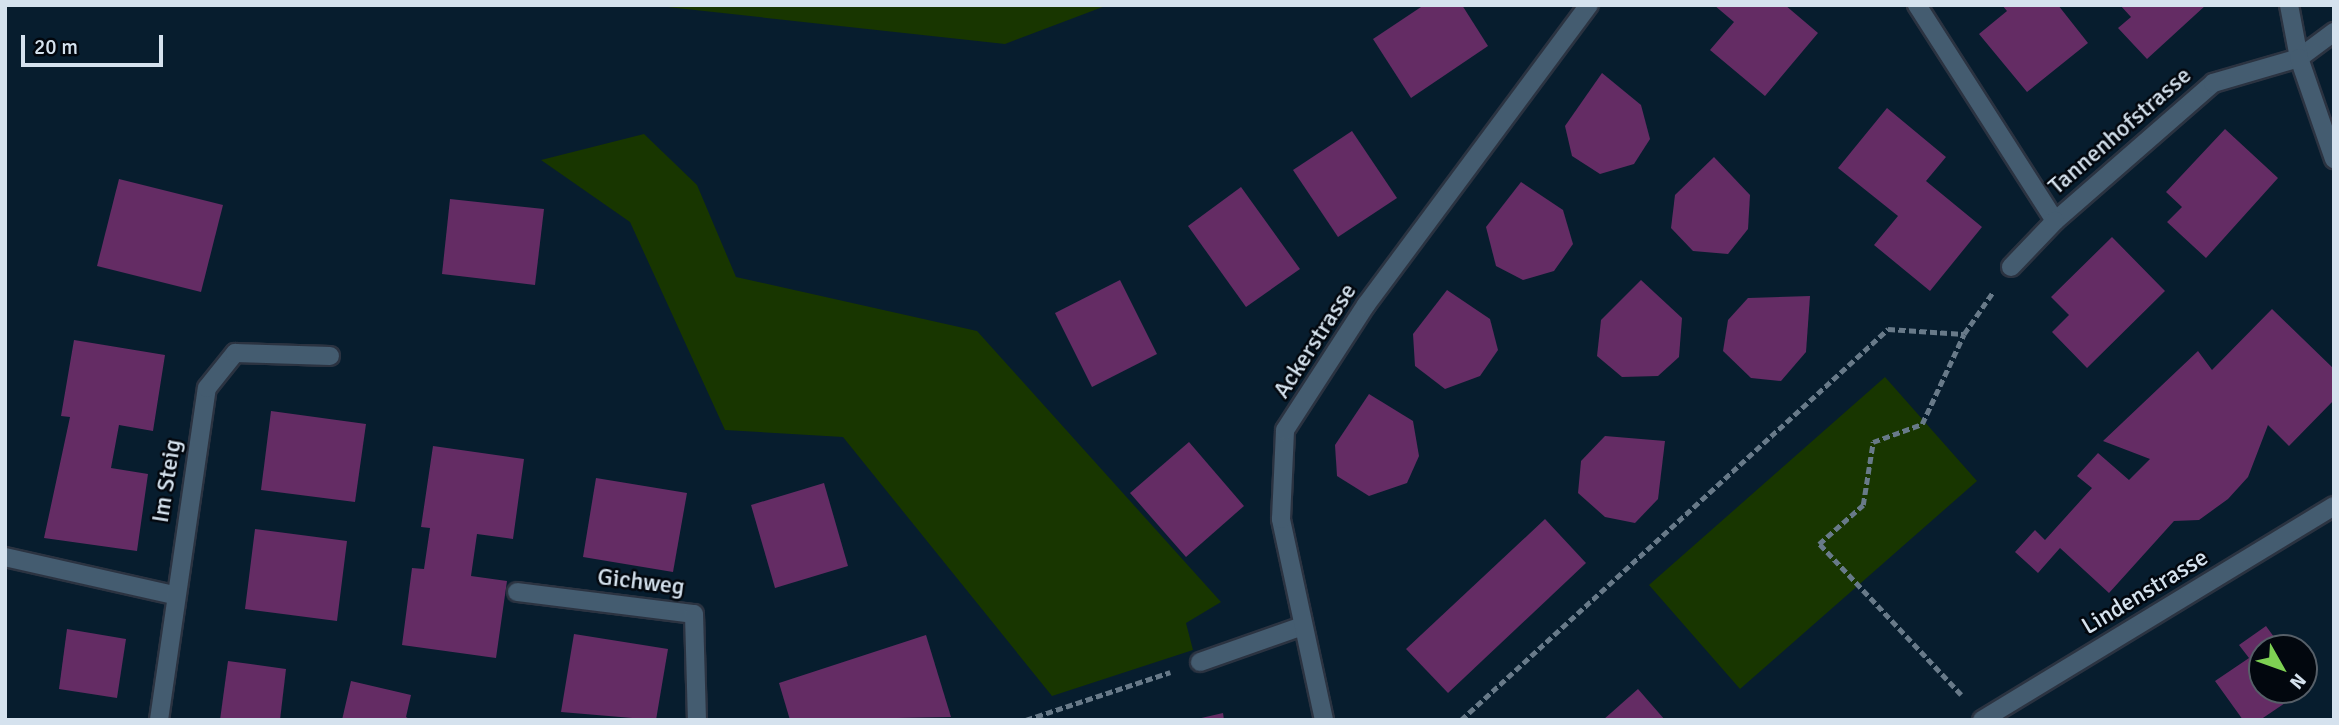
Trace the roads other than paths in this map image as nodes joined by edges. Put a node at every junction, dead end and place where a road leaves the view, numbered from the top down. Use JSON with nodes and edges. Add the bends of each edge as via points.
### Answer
{"nodes":[{"id":1,"x":1589,"y":5,"type":"edge"},
{"id":2,"x":1917,"y":5,"type":"edge"},
{"id":3,"x":2289,"y":5,"type":"edge"},
{"id":4,"x":2334,"y":32,"type":"edge"},
{"id":5,"x":2299,"y":58,"type":"junction"},
{"id":6,"x":2334,"y":159,"type":"edge"},
{"id":7,"x":2055,"y":221,"type":"junction"},
{"id":8,"x":2011,"y":267,"type":"road end"},
{"id":9,"x":330,"y":356,"type":"dead end"},
{"id":10,"x":2334,"y":506,"type":"edge"},
{"id":11,"x":5,"y":557,"type":"edge"},
{"id":12,"x":517,"y":592,"type":"dead end"},
{"id":13,"x":174,"y":595,"type":"junction"},
{"id":14,"x":1302,"y":626,"type":"junction"},
{"id":15,"x":1200,"y":662,"type":"road end"},
{"id":16,"x":159,"y":720,"type":"edge"},
{"id":17,"x":697,"y":720,"type":"edge"},
{"id":18,"x":1324,"y":720,"type":"edge"},
{"id":19,"x":1982,"y":720,"type":"edge"}],
"edges":[{"from":1,"to":14,"type":"street","name":"Ackerstrasse","via":[[1366,305],[1285,430],[1281,519]]},
{"from":2,"to":7,"type":"street","name":"Tannenhofstrasse"},
{"from":3,"to":5,"type":"street"},
{"from":4,"to":5,"type":"street"},
{"from":5,"to":6,"type":"street"},
{"from":5,"to":7,"type":"street","name":"Tannenhofstrasse","via":[[2213,83]]},
{"from":7,"to":8,"type":"street","name":"Tannenhofstrasse"},
{"from":9,"to":13,"type":"street","name":"Im Steig","via":[[235,353],[207,388]]},
{"from":10,"to":19,"type":"street","name":"Lindenstrasse"},
{"from":11,"to":13,"type":"street"},
{"from":12,"to":17,"type":"street","name":"Gichweg","via":[[694,614]]},
{"from":13,"to":16,"type":"street","name":"Im Steig"},
{"from":14,"to":15,"type":"street"},
{"from":14,"to":18,"type":"street","name":"Ackerstrasse"}]}
